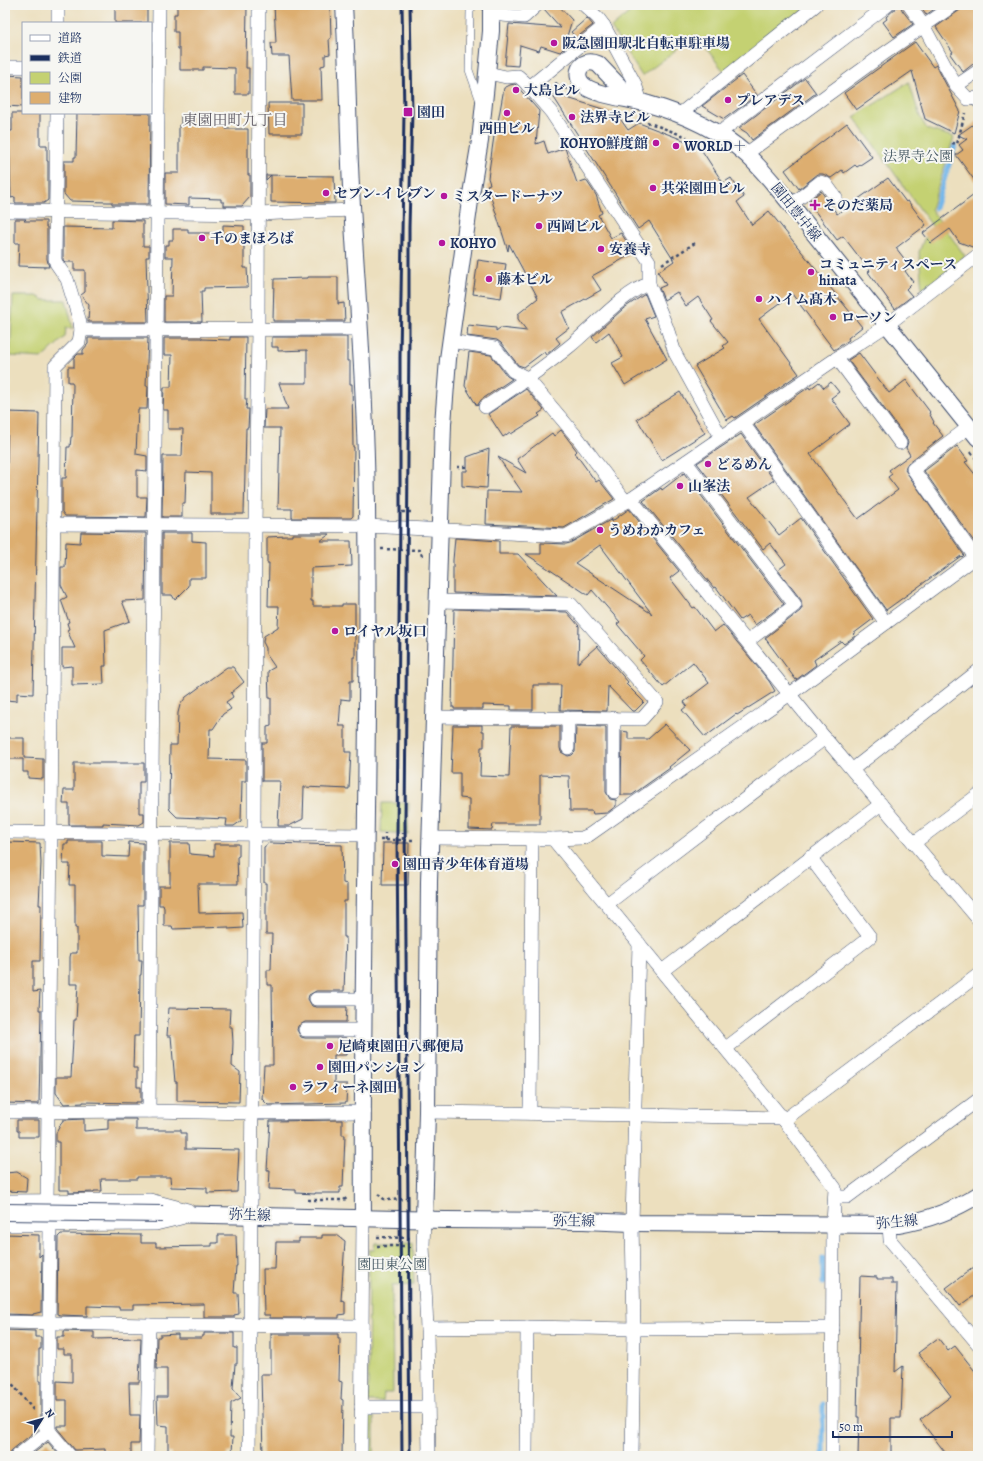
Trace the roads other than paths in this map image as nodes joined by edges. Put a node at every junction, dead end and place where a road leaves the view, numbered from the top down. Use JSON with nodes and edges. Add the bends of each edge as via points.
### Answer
{"nodes":[{"id":1,"x":58,"y":5,"type":"edge"},
{"id":2,"x":159,"y":5,"type":"edge"},
{"id":3,"x":259,"y":5,"type":"edge"},
{"id":4,"x":344,"y":5,"type":"edge"},
{"id":5,"x":474,"y":5,"type":"edge"},
{"id":6,"x":537,"y":5,"type":"edge"},
{"id":7,"x":584,"y":5,"type":"edge"},
{"id":8,"x":816,"y":5,"type":"edge"},
{"id":9,"x":888,"y":5,"type":"edge"},
{"id":10,"x":909,"y":5,"type":"edge"},
{"id":11,"x":954,"y":5,"type":"edge"},
{"id":12,"x":491,"y":10,"type":"edge"},
{"id":13,"x":58,"y":22,"type":"edge"},
{"id":14,"x":926,"y":24,"type":"junction"},
{"id":15,"x":604,"y":26,"type":"junction"},
{"id":16,"x":5,"y":67,"type":"edge"},
{"id":17,"x":22,"y":67,"type":"edge"},
{"id":18,"x":978,"y":71,"type":"edge"},
{"id":19,"x":488,"y":73,"type":"junction"},
{"id":20,"x":527,"y":84,"type":"junction"},
{"id":21,"x":956,"y":86,"type":"junction"},
{"id":22,"x":973,"y":100,"type":"edge"},
{"id":23,"x":641,"y":102,"type":"joint"},
{"id":24,"x":483,"y":111,"type":"junction"},
{"id":25,"x":57,"y":114,"type":"edge"},
{"id":26,"x":680,"y":114,"type":"junction"},
{"id":27,"x":718,"y":134,"type":"junction"},
{"id":28,"x":746,"y":154,"type":"junction"},
{"id":29,"x":836,"y":198,"type":"dead end"},
{"id":30,"x":791,"y":205,"type":"junction"},
{"id":31,"x":352,"y":210,"type":"junction"},
{"id":32,"x":8,"y":211,"type":"dead end"},
{"id":33,"x":56,"y":212,"type":"junction"},
{"id":34,"x":156,"y":212,"type":"junction"},
{"id":35,"x":258,"y":214,"type":"junction"},
{"id":36,"x":978,"y":255,"type":"edge"},
{"id":37,"x":649,"y":279,"type":"junction"},
{"id":38,"x":887,"y":325,"type":"junction"},
{"id":39,"x":156,"y":329,"type":"junction"},
{"id":40,"x":258,"y":329,"type":"junction"},
{"id":41,"x":360,"y":329,"type":"junction"},
{"id":42,"x":81,"y":330,"type":"junction"},
{"id":43,"x":450,"y":341,"type":"junction"},
{"id":44,"x":837,"y":358,"type":"junction"},
{"id":45,"x":528,"y":378,"type":"junction"},
{"id":46,"x":485,"y":407,"type":"dead end"},
{"id":47,"x":743,"y":423,"type":"junction"},
{"id":48,"x":974,"y":433,"type":"edge"},
{"id":49,"x":721,"y":437,"type":"junction"},
{"id":50,"x":900,"y":442,"type":"dead end"},
{"id":51,"x":686,"y":462,"type":"junction"},
{"id":52,"x":628,"y":500,"type":"junction"},
{"id":53,"x":53,"y":524,"type":"junction"},
{"id":54,"x":155,"y":525,"type":"junction"},
{"id":55,"x":254,"y":526,"type":"junction"},
{"id":56,"x":367,"y":526,"type":"junction"},
{"id":57,"x":440,"y":529,"type":"junction"},
{"id":58,"x":977,"y":556,"type":"edge"},
{"id":59,"x":438,"y":601,"type":"junction"},
{"id":60,"x":886,"y":623,"type":"junction"},
{"id":61,"x":748,"y":641,"type":"junction"},
{"id":62,"x":978,"y":671,"type":"edge"},
{"id":63,"x":790,"y":694,"type":"junction"},
{"id":64,"x":434,"y":717,"type":"junction"},
{"id":65,"x":568,"y":718,"type":"junction"},
{"id":66,"x":614,"y":718,"type":"junction"},
{"id":67,"x":825,"y":738,"type":"junction"},
{"id":68,"x":568,"y":748,"type":"dead end"},
{"id":69,"x":853,"y":770,"type":"junction"},
{"id":70,"x":614,"y":792,"type":"dead end"},
{"id":71,"x":978,"y":795,"type":"edge"},
{"id":72,"x":881,"y":804,"type":"junction"},
{"id":73,"x":5,"y":832,"type":"edge"},
{"id":74,"x":51,"y":832,"type":"junction"},
{"id":75,"x":254,"y":833,"type":"junction"},
{"id":76,"x":152,"y":834,"type":"junction"},
{"id":77,"x":371,"y":837,"type":"junction"},
{"id":78,"x":424,"y":839,"type":"junction"},
{"id":79,"x":532,"y":839,"type":"junction"},
{"id":80,"x":553,"y":839,"type":"junction"},
{"id":81,"x":914,"y":843,"type":"junction"},
{"id":82,"x":810,"y":857,"type":"junction"},
{"id":83,"x":607,"y":904,"type":"junction"},
{"id":84,"x":978,"y":919,"type":"edge"},
{"id":85,"x":639,"y":943,"type":"junction"},
{"id":86,"x":662,"y":971,"type":"junction"},
{"id":87,"x":978,"y":975,"type":"edge"},
{"id":88,"x":316,"y":999,"type":"dead end"},
{"id":89,"x":363,"y":999,"type":"junction"},
{"id":90,"x":305,"y":1030,"type":"dead end"},
{"id":91,"x":363,"y":1030,"type":"junction"},
{"id":92,"x":726,"y":1048,"type":"junction"},
{"id":93,"x":978,"y":1100,"type":"edge"},
{"id":94,"x":149,"y":1111,"type":"junction"},
{"id":95,"x":5,"y":1112,"type":"edge"},
{"id":96,"x":48,"y":1112,"type":"junction"},
{"id":97,"x":362,"y":1112,"type":"junction"},
{"id":98,"x":427,"y":1112,"type":"junction"},
{"id":99,"x":251,"y":1113,"type":"junction"},
{"id":100,"x":530,"y":1113,"type":"junction"},
{"id":101,"x":634,"y":1115,"type":"junction"},
{"id":102,"x":783,"y":1119,"type":"junction"},
{"id":103,"x":978,"y":1195,"type":"edge"},
{"id":104,"x":835,"y":1197,"type":"junction"},
{"id":105,"x":5,"y":1201,"type":"edge"},
{"id":106,"x":47,"y":1202,"type":"junction"},
{"id":107,"x":5,"y":1212,"type":"edge"},
{"id":108,"x":202,"y":1214,"type":"junction"},
{"id":109,"x":251,"y":1215,"type":"junction"},
{"id":110,"x":363,"y":1218,"type":"junction"},
{"id":111,"x":424,"y":1219,"type":"junction"},
{"id":112,"x":5,"y":1224,"type":"edge"},
{"id":113,"x":50,"y":1224,"type":"junction"},
{"id":114,"x":632,"y":1224,"type":"junction"},
{"id":115,"x":833,"y":1224,"type":"junction"},
{"id":116,"x":889,"y":1224,"type":"junction"},
{"id":117,"x":5,"y":1322,"type":"edge"},
{"id":118,"x":49,"y":1322,"type":"junction"},
{"id":119,"x":149,"y":1325,"type":"junction"},
{"id":120,"x":250,"y":1325,"type":"junction"},
{"id":121,"x":362,"y":1326,"type":"junction"},
{"id":122,"x":527,"y":1327,"type":"junction"},
{"id":123,"x":427,"y":1328,"type":"junction"},
{"id":124,"x":833,"y":1328,"type":"junction"},
{"id":125,"x":634,"y":1330,"type":"junction"},
{"id":126,"x":978,"y":1344,"type":"edge"},
{"id":127,"x":361,"y":1407,"type":"junction"},
{"id":128,"x":428,"y":1407,"type":"junction"},
{"id":129,"x":47,"y":1428,"type":"junction"},
{"id":130,"x":17,"y":1456,"type":"edge"},
{"id":131,"x":70,"y":1456,"type":"edge"},
{"id":132,"x":147,"y":1456,"type":"edge"},
{"id":133,"x":249,"y":1456,"type":"edge"},
{"id":134,"x":361,"y":1456,"type":"edge"},
{"id":135,"x":429,"y":1456,"type":"edge"},
{"id":136,"x":526,"y":1456,"type":"edge"},
{"id":137,"x":632,"y":1456,"type":"edge"},
{"id":138,"x":832,"y":1456,"type":"edge"}],
"edges":[{"from":1,"to":13,"type":"street"},
{"from":2,"to":34,"type":"street"},
{"from":3,"to":35,"type":"street"},
{"from":4,"to":31,"type":"street"},
{"from":5,"to":24,"type":"lane","via":[[470,12],[469,70]]},
{"from":6,"to":12,"type":"street","via":[[524,17]]},
{"from":7,"to":15,"type":"street"},
{"from":8,"to":26,"type":"street"},
{"from":9,"to":27,"type":"street"},
{"from":10,"to":14,"type":"street"},
{"from":11,"to":14,"type":"street"},
{"from":12,"to":19,"type":"street"},
{"from":14,"to":21,"type":"street"},
{"from":14,"to":28,"type":"street"},
{"from":15,"to":20,"type":"street","via":[[532,85]]},
{"from":15,"to":23,"type":"street","via":[[635,84]]},
{"from":16,"to":17,"type":"street"},
{"from":18,"to":21,"type":"street"},
{"from":19,"to":20,"type":"street","via":[[506,77],[518,76]]},
{"from":19,"to":24,"type":"street"},
{"from":20,"to":37,"type":"street","via":[[550,112],[649,261]]},
{"from":21,"to":22,"type":"street"},
{"from":23,"to":26,"type":"street","name":"園田豊中線"},
{"from":24,"to":43,"type":"street"},
{"from":25,"to":33,"type":"street"},
{"from":26,"to":27,"type":"street","name":"園田豊中線"},
{"from":27,"to":28,"type":"street","name":"園田豊中線"},
{"from":28,"to":30,"type":"street","name":"園田豊中線"},
{"from":29,"to":30,"type":"street","via":[[826,184],[820,182]]},
{"from":30,"to":38,"type":"street","name":"園田豊中線"},
{"from":31,"to":35,"type":"street"},
{"from":31,"to":41,"type":"street"},
{"from":32,"to":33,"type":"street"},
{"from":33,"to":34,"type":"street"},
{"from":33,"to":42,"type":"street","via":[[55,259],[67,279]]},
{"from":34,"to":35,"type":"street"},
{"from":34,"to":39,"type":"street"},
{"from":35,"to":40,"type":"street"},
{"from":36,"to":38,"type":"street"},
{"from":37,"to":45,"type":"street"},
{"from":37,"to":49,"type":"street","via":[[675,353]]},
{"from":38,"to":44,"type":"street"},
{"from":38,"to":48,"type":"street","name":"園田豊中線"},
{"from":39,"to":40,"type":"street"},
{"from":39,"to":42,"type":"street"},
{"from":39,"to":54,"type":"street"},
{"from":40,"to":41,"type":"street"},
{"from":40,"to":55,"type":"street"},
{"from":41,"to":56,"type":"street","via":[[366,428]]},
{"from":42,"to":53,"type":"street","via":[[79,342],[55,366]]},
{"from":43,"to":45,"type":"street","via":[[495,348],[513,371]]},
{"from":43,"to":57,"type":"street","via":[[443,424]]},
{"from":44,"to":47,"type":"street"},
{"from":44,"to":50,"type":"street"},
{"from":45,"to":46,"type":"street"},
{"from":45,"to":52,"type":"street"},
{"from":47,"to":49,"type":"street"},
{"from":47,"to":60,"type":"street"},
{"from":48,"to":58,"type":"street","via":[[913,469]]},
{"from":49,"to":51,"type":"street"},
{"from":51,"to":52,"type":"street"},
{"from":51,"to":61,"type":"street","via":[[795,605]]},
{"from":52,"to":57,"type":"street","via":[[566,536]]},
{"from":52,"to":61,"type":"street"},
{"from":53,"to":54,"type":"street"},
{"from":53,"to":74,"type":"street"},
{"from":54,"to":55,"type":"street"},
{"from":54,"to":76,"type":"street"},
{"from":55,"to":56,"type":"street"},
{"from":55,"to":75,"type":"street"},
{"from":56,"to":57,"type":"street"},
{"from":56,"to":77,"type":"street","via":[[368,770]]},
{"from":57,"to":59,"type":"street"},
{"from":58,"to":60,"type":"street"},
{"from":59,"to":64,"type":"street"},
{"from":59,"to":66,"type":"street","via":[[571,604],[657,702],[642,718]]},
{"from":60,"to":63,"type":"street"},
{"from":61,"to":63,"type":"street"},
{"from":62,"to":69,"type":"street"},
{"from":63,"to":67,"type":"street"},
{"from":63,"to":80,"type":"street","via":[[589,835]]},
{"from":64,"to":65,"type":"street"},
{"from":64,"to":78,"type":"street"},
{"from":65,"to":66,"type":"street"},
{"from":65,"to":68,"type":"street"},
{"from":66,"to":70,"type":"street"},
{"from":67,"to":69,"type":"street"},
{"from":67,"to":83,"type":"street"},
{"from":69,"to":72,"type":"street"},
{"from":71,"to":81,"type":"street"},
{"from":72,"to":81,"type":"street"},
{"from":72,"to":82,"type":"street"},
{"from":73,"to":74,"type":"street"},
{"from":74,"to":76,"type":"street"},
{"from":74,"to":96,"type":"street"},
{"from":75,"to":76,"type":"street"},
{"from":75,"to":77,"type":"street"},
{"from":75,"to":99,"type":"street"},
{"from":76,"to":94,"type":"street"},
{"from":77,"to":89,"type":"street"},
{"from":78,"to":79,"type":"street"},
{"from":78,"to":98,"type":"street"},
{"from":79,"to":80,"type":"street"},
{"from":79,"to":100,"type":"street"},
{"from":80,"to":83,"type":"street"},
{"from":81,"to":84,"type":"street"},
{"from":82,"to":86,"type":"street"},
{"from":82,"to":92,"type":"street","via":[[870,937]]},
{"from":83,"to":85,"type":"street"},
{"from":85,"to":86,"type":"street"},
{"from":85,"to":101,"type":"street"},
{"from":86,"to":92,"type":"street"},
{"from":87,"to":102,"type":"street"},
{"from":88,"to":89,"type":"street"},
{"from":89,"to":91,"type":"street"},
{"from":90,"to":91,"type":"street"},
{"from":91,"to":97,"type":"street"},
{"from":92,"to":102,"type":"street"},
{"from":93,"to":104,"type":"street","via":[[847,1197]]},
{"from":94,"to":96,"type":"street"},
{"from":94,"to":99,"type":"street"},
{"from":95,"to":96,"type":"street"},
{"from":96,"to":106,"type":"street"},
{"from":97,"to":99,"type":"street"},
{"from":97,"to":110,"type":"street"},
{"from":98,"to":100,"type":"street"},
{"from":98,"to":111,"type":"street"},
{"from":99,"to":109,"type":"street"},
{"from":100,"to":101,"type":"street"},
{"from":101,"to":102,"type":"street"},
{"from":101,"to":114,"type":"street"},
{"from":102,"to":104,"type":"street","via":[[835,1188]]},
{"from":103,"to":116,"type":"street","name":"弥生線","via":[[940,1215],[918,1221]]},
{"from":104,"to":115,"type":"street"},
{"from":105,"to":106,"type":"street"},
{"from":106,"to":108,"type":"street","via":[[150,1200]]},
{"from":107,"to":108,"type":"street","name":"弥生線","bridge":true},
{"from":108,"to":109,"type":"street","name":"弥生線"},
{"from":108,"to":113,"type":"street","via":[[156,1224]]},
{"from":109,"to":110,"type":"street","name":"弥生線"},
{"from":109,"to":120,"type":"street"},
{"from":110,"to":111,"type":"street","name":"弥生線"},
{"from":110,"to":121,"type":"street"},
{"from":111,"to":114,"type":"street","name":"弥生線"},
{"from":111,"to":123,"type":"street"},
{"from":112,"to":113,"type":"street"},
{"from":113,"to":118,"type":"street"},
{"from":114,"to":115,"type":"street","name":"弥生線"},
{"from":114,"to":125,"type":"street"},
{"from":115,"to":116,"type":"street","name":"弥生線"},
{"from":115,"to":124,"type":"street"},
{"from":116,"to":126,"type":"street","via":[[890,1240]]},
{"from":117,"to":118,"type":"street"},
{"from":118,"to":119,"type":"street"},
{"from":118,"to":129,"type":"street"},
{"from":119,"to":120,"type":"street"},
{"from":119,"to":132,"type":"street"},
{"from":120,"to":121,"type":"street"},
{"from":120,"to":133,"type":"street"},
{"from":121,"to":127,"type":"street"},
{"from":122,"to":123,"type":"street"},
{"from":122,"to":125,"type":"street"},
{"from":122,"to":136,"type":"street"},
{"from":123,"to":128,"type":"street"},
{"from":124,"to":125,"type":"street"},
{"from":124,"to":138,"type":"street"},
{"from":125,"to":137,"type":"street"},
{"from":127,"to":128,"type":"street"},
{"from":127,"to":134,"type":"street"},
{"from":128,"to":135,"type":"street"},
{"from":129,"to":130,"type":"street"},
{"from":129,"to":131,"type":"street"}]}
